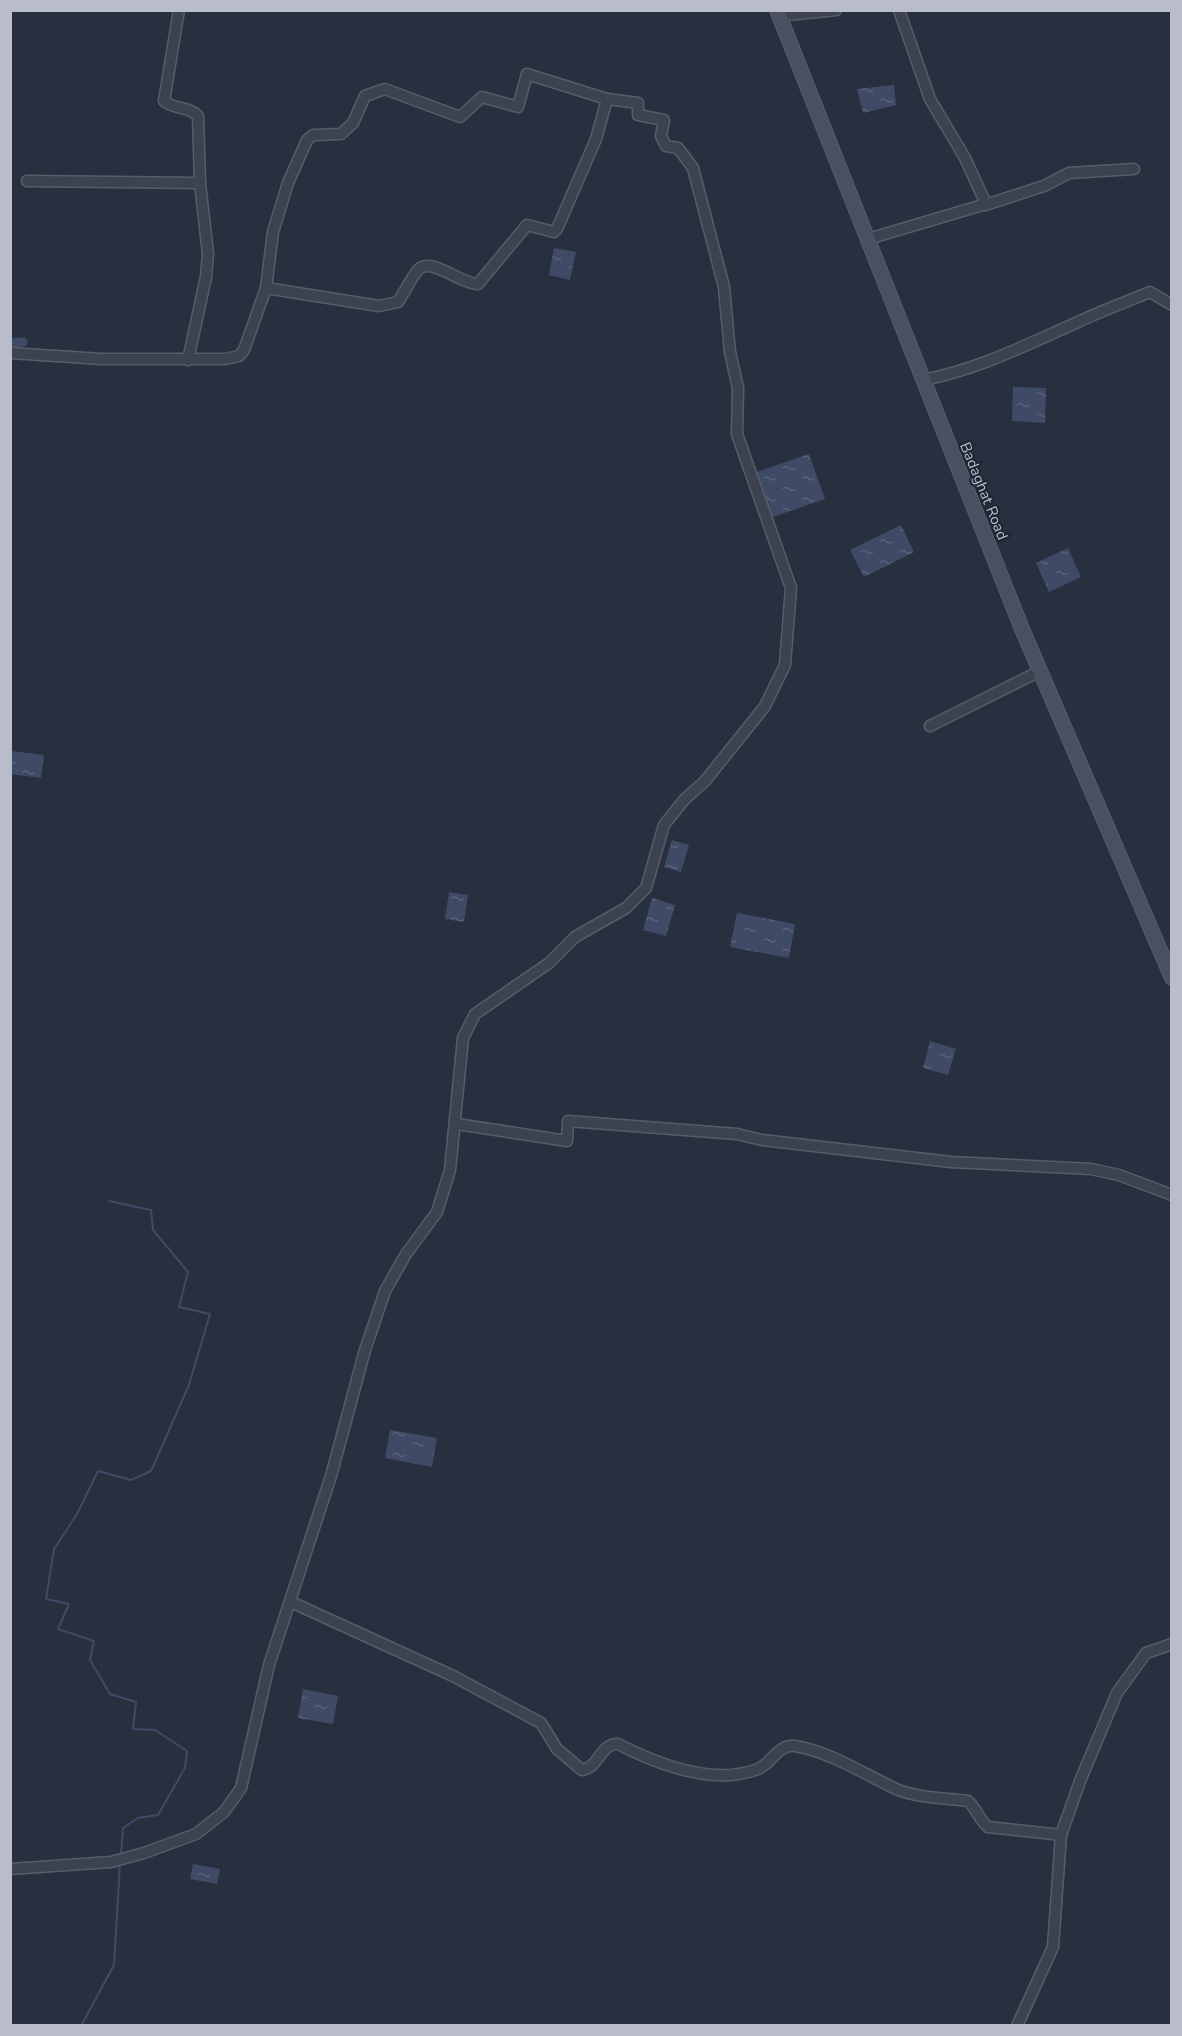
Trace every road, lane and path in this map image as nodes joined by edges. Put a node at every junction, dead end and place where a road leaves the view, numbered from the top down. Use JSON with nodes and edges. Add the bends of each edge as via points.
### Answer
{"nodes":[{"id":1,"x":179,"y":10,"type":"edge"},
{"id":2,"x":836,"y":10,"type":"edge"},
{"id":3,"x":900,"y":10,"type":"edge"},
{"id":4,"x":778,"y":13,"type":"edge"},
{"id":5,"x":607,"y":99,"type":"junction"},
{"id":6,"x":1134,"y":169,"type":"dead end"},
{"id":7,"x":27,"y":181,"type":"dead end"},
{"id":8,"x":200,"y":183,"type":"junction"},
{"id":9,"x":985,"y":205,"type":"junction"},
{"id":10,"x":868,"y":238,"type":"junction"},
{"id":11,"x":266,"y":288,"type":"junction"},
{"id":12,"x":1172,"y":305,"type":"edge"},
{"id":13,"x":10,"y":353,"type":"edge"},
{"id":14,"x":188,"y":360,"type":"junction"},
{"id":15,"x":923,"y":380,"type":"junction"},
{"id":16,"x":1040,"y":671,"type":"junction"},
{"id":17,"x":930,"y":726,"type":"dead end"},
{"id":18,"x":1172,"y":978,"type":"edge"},
{"id":19,"x":457,"y":1124,"type":"junction"},
{"id":20,"x":1172,"y":1195,"type":"edge"},
{"id":21,"x":291,"y":1602,"type":"junction"},
{"id":22,"x":1172,"y":1644,"type":"edge"},
{"id":23,"x":1062,"y":1835,"type":"junction"},
{"id":24,"x":10,"y":1869,"type":"edge"},
{"id":25,"x":1017,"y":2025,"type":"edge"}],
"edges":[{"from":1,"to":8,"type":"street","via":[[164,101],[192,110],[198,116]]},
{"from":2,"to":4,"type":"street"},
{"from":3,"to":9,"type":"street","via":[[930,99],[965,158]]},
{"from":4,"to":10,"type":"main road","name":"Badaghat Road"},
{"from":5,"to":11,"type":"street","via":[[596,139],[557,229],[554,232],[527,225],[478,284],[425,265],[398,302],[379,306]]},
{"from":5,"to":11,"type":"street","via":[[527,74],[518,106],[482,97],[460,117],[385,89],[365,96],[353,123],[341,134],[313,135],[307,140],[273,232]]},
{"from":5,"to":19,"type":"street","via":[[638,103],[638,116],[664,120],[661,136],[666,146],[678,148],[693,168],[724,286],[730,352],[738,388],[737,434],[791,588],[785,666],[756,719],[664,825],[646,888],[627,908],[575,937],[549,963],[475,1014],[463,1038]]},
{"from":6,"to":9,"type":"street","via":[[1069,173],[1044,186]]},
{"from":7,"to":8,"type":"street"},
{"from":8,"to":14,"type":"street","via":[[208,254]]},
{"from":9,"to":10,"type":"street"},
{"from":10,"to":15,"type":"main road","name":"Badaghat Road"},
{"from":11,"to":14,"type":"street","via":[[239,357]]},
{"from":12,"to":15,"type":"street","via":[[1150,292],[1014,353]]},
{"from":13,"to":14,"type":"street"},
{"from":15,"to":16,"type":"main road","name":"Badaghat Road"},
{"from":16,"to":17,"type":"street"},
{"from":16,"to":18,"type":"main road","name":"Badaghat Road"},
{"from":19,"to":20,"type":"street","via":[[567,1141],[568,1121],[737,1134],[951,1162],[1091,1169]]},
{"from":19,"to":21,"type":"street","via":[[450,1170],[437,1212],[406,1254],[382,1301]]},
{"from":21,"to":23,"type":"street","via":[[453,1676],[541,1723],[557,1749],[582,1770],[595,1765],[611,1744],[658,1763],[723,1773],[761,1768],[779,1750],[794,1746],[832,1758],[899,1790],[968,1802],[988,1827]]},
{"from":21,"to":24,"type":"street","via":[[269,1665],[241,1788],[224,1812],[196,1834],[111,1862]]},
{"from":22,"to":23,"type":"street","via":[[1146,1653],[1117,1693]]},
{"from":23,"to":25,"type":"street","via":[[1053,1947]]}]}
